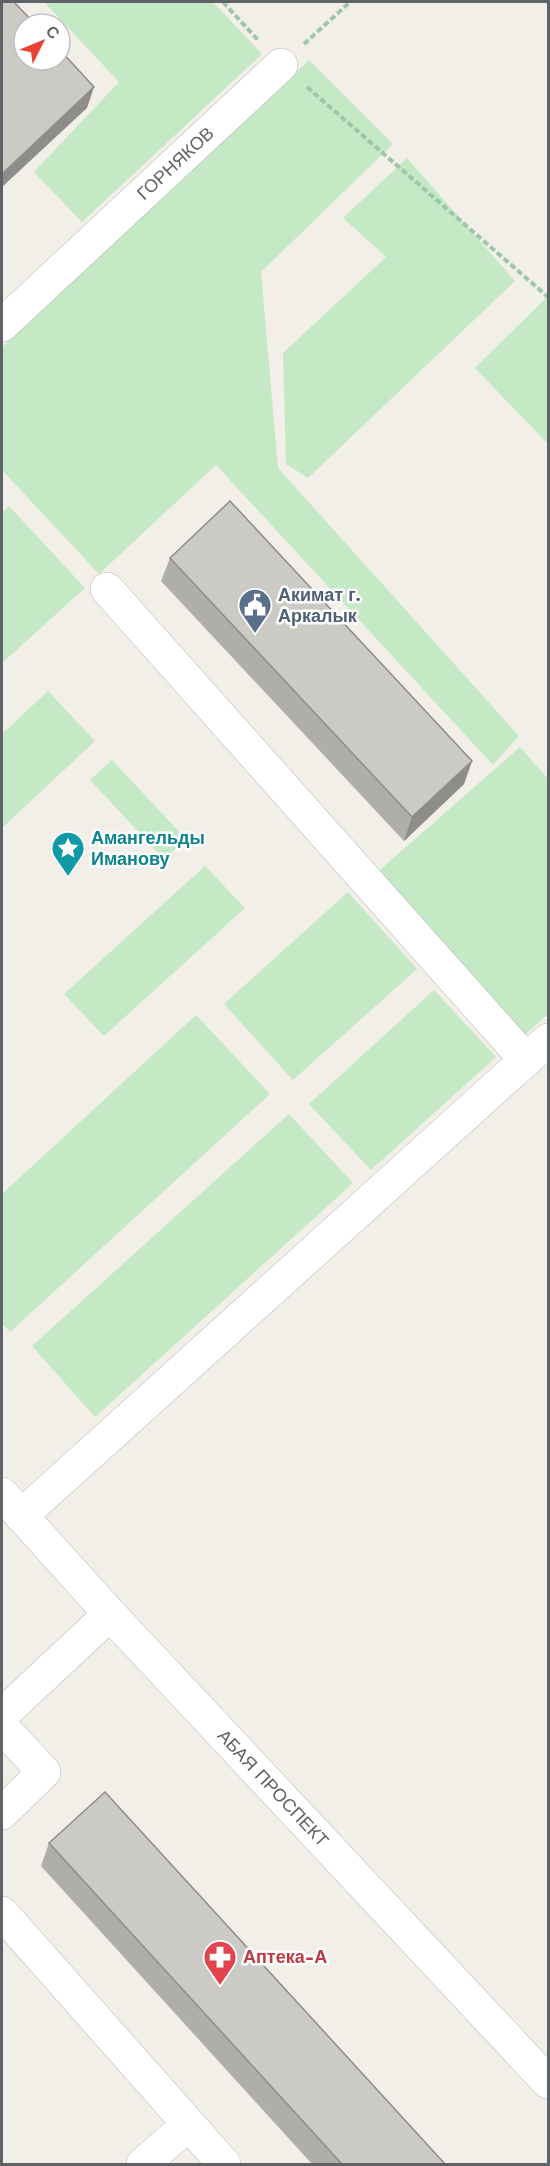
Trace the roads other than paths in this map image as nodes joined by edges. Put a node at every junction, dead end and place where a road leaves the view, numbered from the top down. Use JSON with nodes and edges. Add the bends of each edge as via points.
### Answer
{"nodes":[{"id":1,"x":281,"y":65,"type":"road end"},
{"id":2,"x":2,"y":325,"type":"edge"},
{"id":3,"x":107,"y":589,"type":"dead end"},
{"id":4,"x":537,"y":1050,"type":"edge"},
{"id":5,"x":11,"y":1505,"type":"edge"},
{"id":6,"x":110,"y":1614,"type":"junction"},
{"id":7,"x":2,"y":1715,"type":"edge"},
{"id":8,"x":2,"y":1727,"type":"edge"},
{"id":9,"x":2,"y":1813,"type":"edge"},
{"id":10,"x":2,"y":1913,"type":"edge"},
{"id":11,"x":549,"y":2082,"type":"edge"},
{"id":12,"x":188,"y":2126,"type":"junction"},
{"id":13,"x":143,"y":2164,"type":"edge"},
{"id":14,"x":224,"y":2164,"type":"edge"}],
"edges":[{"from":1,"to":2,"type":"street","name":"ГОРНЯКОВ"},
{"from":3,"to":4,"type":"street"},
{"from":4,"to":5,"type":"street"},
{"from":5,"to":6,"type":"street","name":"АБАЯ ПРОСПЕКТ"},
{"from":6,"to":7,"type":"street"},
{"from":6,"to":11,"type":"street","name":"АБАЯ ПРОСПЕКТ"},
{"from":8,"to":9,"type":"street","via":[[44,1772]]},
{"from":10,"to":12,"type":"street"},
{"from":12,"to":13,"type":"street"},
{"from":12,"to":14,"type":"street"}]}
